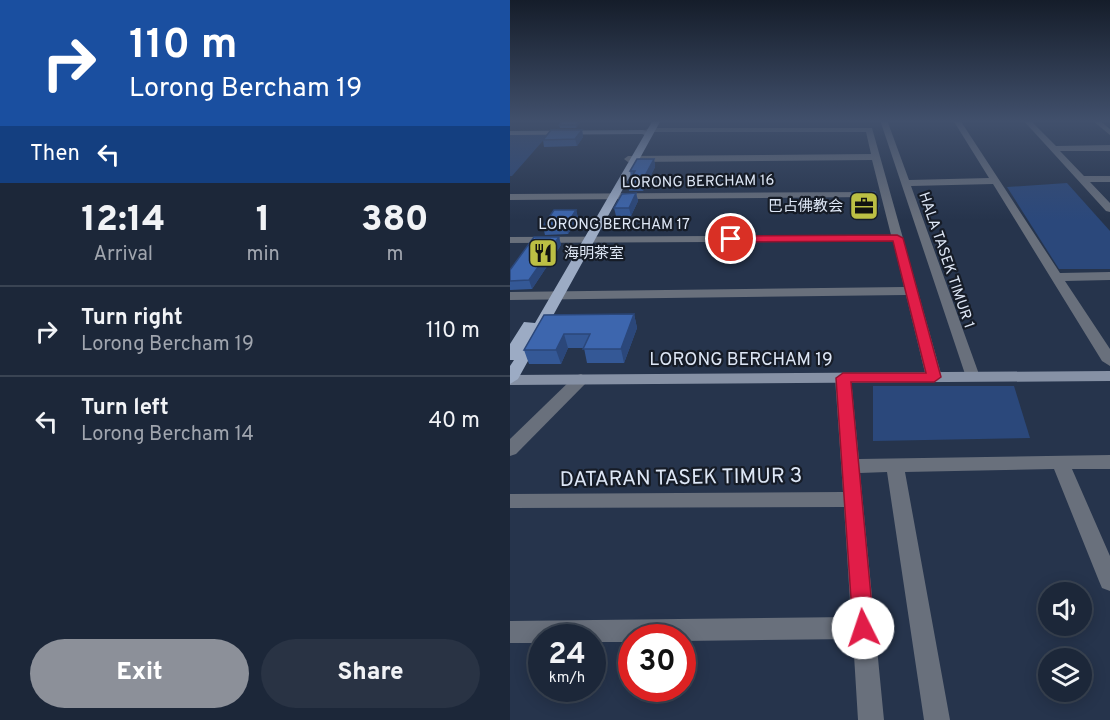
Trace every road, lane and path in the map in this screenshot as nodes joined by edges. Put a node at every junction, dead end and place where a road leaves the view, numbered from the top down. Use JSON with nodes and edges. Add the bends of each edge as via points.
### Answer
{"nodes":[{"id":1,"x":634,"y":154,"type":"edge"},
{"id":2,"x":894,"y":154,"type":"edge"},
{"id":3,"x":978,"y":154,"type":"edge"},
{"id":4,"x":1059,"y":154,"type":"edge"},
{"id":5,"x":876,"y":156,"type":"joint"},
{"id":6,"x":631,"y":159,"type":"junction"},
{"id":7,"x":1110,"y":178,"type":"edge"},
{"id":8,"x":1082,"y":179,"type":"junction"},
{"id":9,"x":996,"y":181,"type":"junction"},
{"id":10,"x":904,"y":183,"type":"junction"},
{"id":11,"x":886,"y":194,"type":"junction"},
{"id":12,"x":510,"y":197,"type":"edge"},
{"id":13,"x":609,"y":197,"type":"junction"},
{"id":14,"x":1110,"y":209,"type":"edge"},
{"id":15,"x":897,"y":238,"type":"junction"},
{"id":16,"x":510,"y":240,"type":"edge"},
{"id":17,"x":584,"y":240,"type":"junction"},
{"id":18,"x":1110,"y":276,"type":"edge"},
{"id":19,"x":1056,"y":277,"type":"junction"},
{"id":20,"x":911,"y":291,"type":"junction"},
{"id":21,"x":510,"y":296,"type":"edge"},
{"id":22,"x":551,"y":296,"type":"junction"},
{"id":23,"x":1108,"y":354,"type":"edge"},
{"id":24,"x":510,"y":356,"type":"edge"},
{"id":25,"x":1110,"y":376,"type":"edge"},
{"id":26,"x":934,"y":377,"type":"junction"},
{"id":27,"x":972,"y":377,"type":"junction"},
{"id":28,"x":843,"y":378,"type":"junction"},
{"id":29,"x":510,"y":379,"type":"edge"},
{"id":30,"x":581,"y":379,"type":"junction"},
{"id":31,"x":510,"y":450,"type":"edge"},
{"id":32,"x":1110,"y":462,"type":"edge"},
{"id":33,"x":1060,"y":464,"type":"junction"},
{"id":34,"x":852,"y":465,"type":"junction"},
{"id":35,"x":895,"y":465,"type":"junction"},
{"id":36,"x":853,"y":499,"type":"junction"},
{"id":37,"x":510,"y":501,"type":"edge"},
{"id":38,"x":1110,"y":581,"type":"edge"},
{"id":39,"x":863,"y":628,"type":"junction"},
{"id":40,"x":510,"y":632,"type":"edge"},
{"id":41,"x":871,"y":720,"type":"edge"},
{"id":42,"x":937,"y":720,"type":"edge"}],
"edges":[{"from":1,"to":6,"type":"main road"},
{"from":2,"to":10,"type":"street","name":"HALA TASEK TIMUR 1"},
{"from":3,"to":9,"type":"street"},
{"from":4,"to":8,"type":"street"},
{"from":5,"to":6,"type":"street"},
{"from":5,"to":11,"type":"street"},
{"from":6,"to":13,"type":"main road"},
{"from":7,"to":8,"type":"street"},
{"from":8,"to":14,"type":"street"},
{"from":9,"to":10,"type":"street"},
{"from":9,"to":19,"type":"street"},
{"from":10,"to":27,"type":"street","name":"HALA TASEK TIMUR 1"},
{"from":11,"to":13,"type":"street","name":"LORONG BERCHAM 16"},
{"from":11,"to":15,"type":"street"},
{"from":12,"to":13,"type":"street","name":"LORONG BERCHAM 16"},
{"from":13,"to":17,"type":"main road"},
{"from":15,"to":17,"type":"street","name":"LORONG BERCHAM 17"},
{"from":15,"to":20,"type":"street"},
{"from":16,"to":17,"type":"street","name":"LORONG BERCHAM 17"},
{"from":17,"to":22,"type":"main road"},
{"from":18,"to":19,"type":"street"},
{"from":19,"to":23,"type":"street"},
{"from":20,"to":22,"type":"street"},
{"from":20,"to":26,"type":"street"},
{"from":21,"to":22,"type":"street"},
{"from":22,"to":24,"type":"main road"},
{"from":22,"to":29,"type":"main road"},
{"from":25,"to":27,"type":"street","name":"LORONG BERCHAM 19"},
{"from":26,"to":27,"type":"street","name":"LORONG BERCHAM 19"},
{"from":26,"to":28,"type":"street","name":"LORONG BERCHAM 19"},
{"from":28,"to":30,"type":"street","name":"LORONG BERCHAM 19"},
{"from":28,"to":34,"type":"street"},
{"from":29,"to":30,"type":"street","name":"LORONG BERCHAM 19"},
{"from":30,"to":31,"type":"street"},
{"from":32,"to":33,"type":"street"},
{"from":33,"to":35,"type":"street"},
{"from":33,"to":38,"type":"street"},
{"from":34,"to":35,"type":"street"},
{"from":34,"to":36,"type":"street"},
{"from":35,"to":42,"type":"street"},
{"from":36,"to":37,"type":"street","name":"DATARAN TASEK TIMUR 3"},
{"from":36,"to":39,"type":"street"},
{"from":39,"to":40,"type":"street"},
{"from":39,"to":41,"type":"street"}]}
